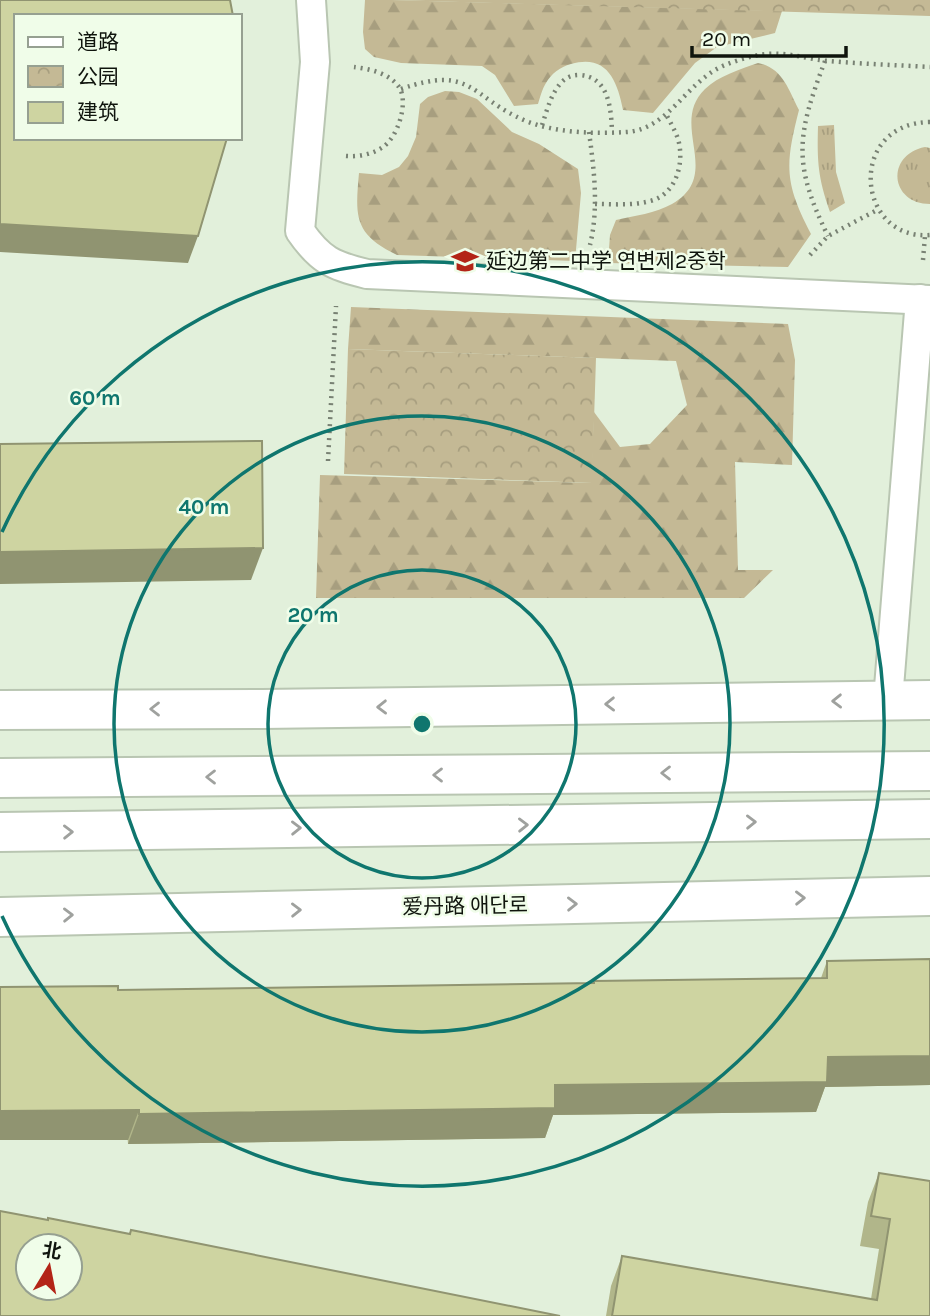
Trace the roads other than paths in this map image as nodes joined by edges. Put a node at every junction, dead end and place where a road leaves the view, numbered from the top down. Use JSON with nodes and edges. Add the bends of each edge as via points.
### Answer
{"nodes":[{"id":1,"x":312,"y":0,"type":"edge"},
{"id":2,"x":925,"y":299,"type":"edge"},
{"id":3,"x":930,"y":700,"type":"edge"},
{"id":4,"x":888,"y":701,"type":"junction"},
{"id":5,"x":0,"y":710,"type":"edge"},
{"id":6,"x":930,"y":771,"type":"edge"},
{"id":7,"x":0,"y":778,"type":"edge"},
{"id":8,"x":930,"y":819,"type":"edge"},
{"id":9,"x":0,"y":832,"type":"edge"},
{"id":10,"x":930,"y":895,"type":"edge"},
{"id":11,"x":0,"y":917,"type":"edge"}],
"edges":[{"from":1,"to":2,"type":"lane","via":[[315,62],[300,231],[313,249],[338,267],[367,274]]},
{"from":2,"to":4,"type":"lane"},
{"from":3,"to":4,"type":"street"},
{"from":4,"to":5,"type":"street","one_way":true},
{"from":6,"to":7,"type":"street","one_way":true},
{"from":9,"to":8,"type":"street","one_way":true},
{"from":11,"to":10,"type":"street","name":"爱丹路 애단로","one_way":true}]}
